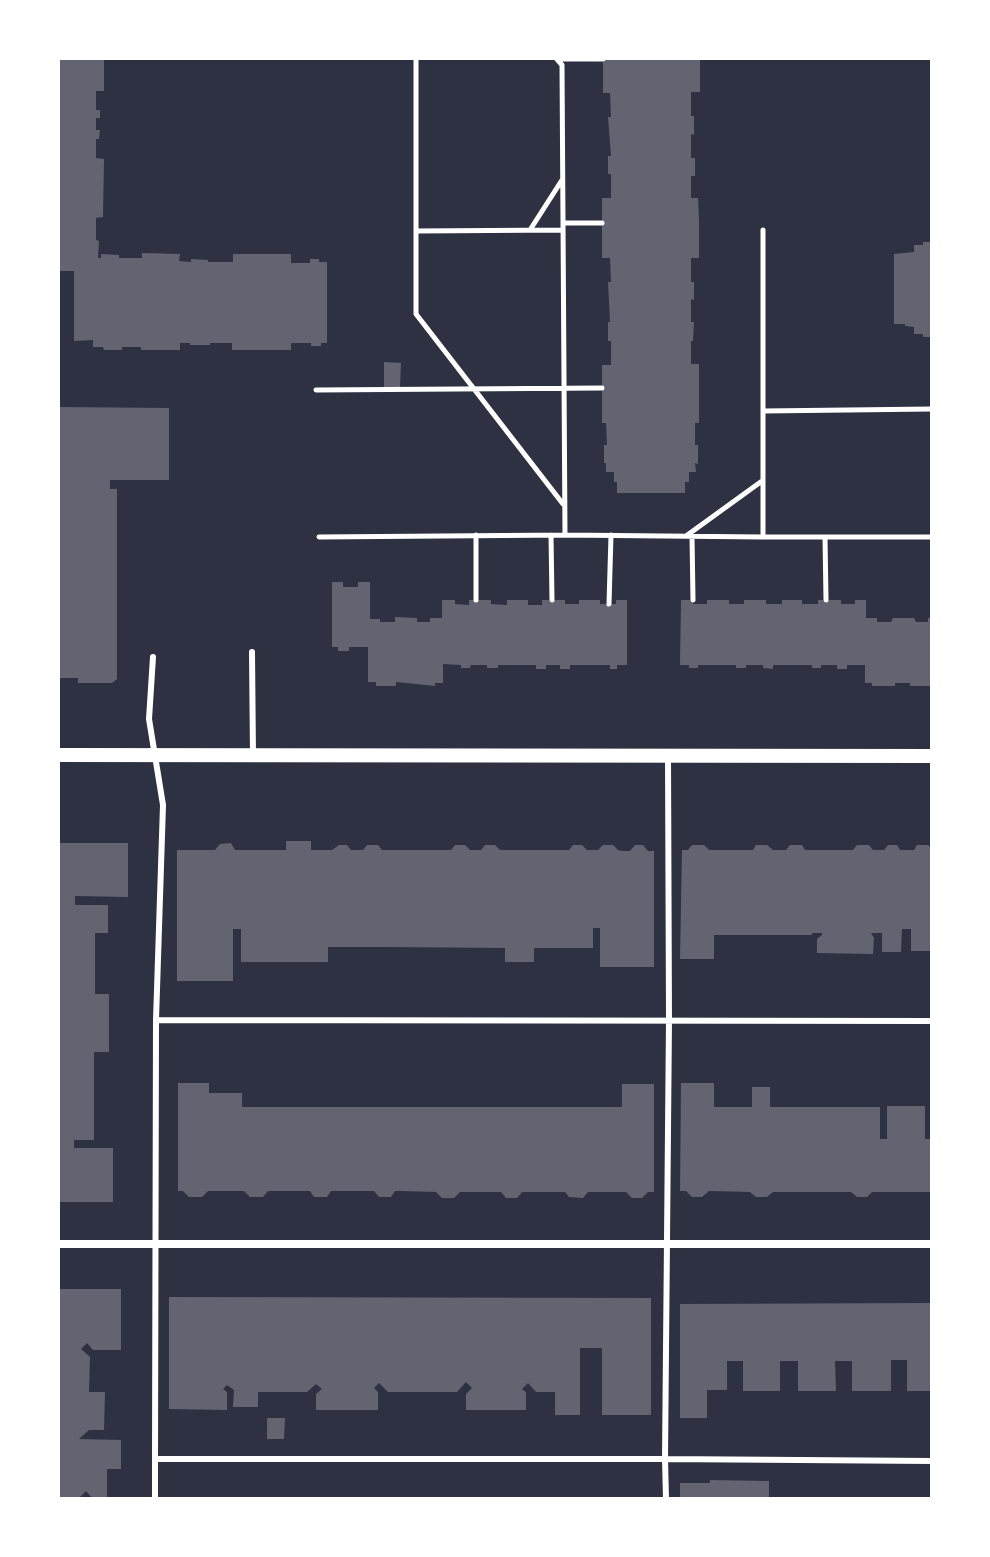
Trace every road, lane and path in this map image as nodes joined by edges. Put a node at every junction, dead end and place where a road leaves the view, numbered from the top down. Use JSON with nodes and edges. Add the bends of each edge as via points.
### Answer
{"nodes":[{"id":1,"x":416,"y":58,"type":"edge"},
{"id":2,"x":557,"y":58,"type":"edge"},
{"id":3,"x":603,"y":59,"type":"edge"},
{"id":4,"x":563,"y":180,"type":"junction"},
{"id":5,"x":563,"y":223,"type":"junction"},
{"id":6,"x":602,"y":223,"type":"dead end"},
{"id":7,"x":530,"y":230,"type":"junction"},
{"id":8,"x":563,"y":230,"type":"junction"},
{"id":9,"x":763,"y":230,"type":"dead end"},
{"id":10,"x":416,"y":231,"type":"junction"},
{"id":11,"x":473,"y":388,"type":"junction"},
{"id":12,"x":564,"y":388,"type":"junction"},
{"id":13,"x":602,"y":388,"type":"dead end"},
{"id":14,"x":316,"y":390,"type":"dead end"},
{"id":15,"x":932,"y":409,"type":"edge"},
{"id":16,"x":763,"y":411,"type":"junction"},
{"id":17,"x":763,"y":480,"type":"junction"},
{"id":18,"x":565,"y":506,"type":"junction"},
{"id":19,"x":476,"y":535,"type":"junction"},
{"id":20,"x":551,"y":535,"type":"junction"},
{"id":21,"x":565,"y":535,"type":"junction"},
{"id":22,"x":611,"y":535,"type":"junction"},
{"id":23,"x":685,"y":536,"type":"junction"},
{"id":24,"x":692,"y":536,"type":"junction"},
{"id":25,"x":319,"y":537,"type":"dead end"},
{"id":26,"x":763,"y":537,"type":"junction"},
{"id":27,"x":825,"y":537,"type":"junction"},
{"id":28,"x":932,"y":537,"type":"edge"},
{"id":29,"x":476,"y":600,"type":"dead end"},
{"id":30,"x":552,"y":600,"type":"dead end"},
{"id":31,"x":693,"y":600,"type":"dead end"},
{"id":32,"x":826,"y":600,"type":"dead end"},
{"id":33,"x":609,"y":604,"type":"dead end"},
{"id":34,"x":252,"y":652,"type":"dead end"},
{"id":35,"x":153,"y":657,"type":"dead end"},
{"id":36,"x":58,"y":755,"type":"edge"},
{"id":37,"x":155,"y":756,"type":"junction"},
{"id":38,"x":253,"y":756,"type":"junction"},
{"id":39,"x":668,"y":756,"type":"junction"},
{"id":40,"x":932,"y":756,"type":"edge"},
{"id":41,"x":156,"y":1020,"type":"junction"},
{"id":42,"x":669,"y":1020,"type":"junction"},
{"id":43,"x":932,"y":1021,"type":"edge"},
{"id":44,"x":58,"y":1244,"type":"edge"},
{"id":45,"x":156,"y":1244,"type":"junction"},
{"id":46,"x":667,"y":1244,"type":"junction"},
{"id":47,"x":932,"y":1244,"type":"edge"},
{"id":48,"x":155,"y":1459,"type":"junction"},
{"id":49,"x":665,"y":1459,"type":"junction"},
{"id":50,"x":932,"y":1461,"type":"edge"},
{"id":51,"x":155,"y":1499,"type":"edge"},
{"id":52,"x":666,"y":1499,"type":"edge"}],
"edges":[{"from":1,"to":10,"type":"path"},
{"from":2,"to":3,"type":"path"},
{"from":2,"to":4,"type":"path","via":[[562,65]]},
{"from":4,"to":5,"type":"path"},
{"from":4,"to":7,"type":"path"},
{"from":5,"to":6,"type":"path"},
{"from":5,"to":8,"type":"path"},
{"from":7,"to":8,"type":"path"},
{"from":7,"to":10,"type":"path"},
{"from":8,"to":12,"type":"path"},
{"from":9,"to":16,"type":"path"},
{"from":10,"to":11,"type":"path","via":[[416,314]]},
{"from":11,"to":12,"type":"path"},
{"from":11,"to":14,"type":"path"},
{"from":11,"to":18,"type":"path"},
{"from":12,"to":13,"type":"path"},
{"from":12,"to":18,"type":"path"},
{"from":15,"to":16,"type":"path"},
{"from":16,"to":17,"type":"path"},
{"from":17,"to":23,"type":"path"},
{"from":17,"to":26,"type":"path"},
{"from":18,"to":21,"type":"path"},
{"from":19,"to":20,"type":"path"},
{"from":19,"to":25,"type":"path"},
{"from":19,"to":29,"type":"path"},
{"from":20,"to":21,"type":"path"},
{"from":20,"to":30,"type":"path"},
{"from":21,"to":22,"type":"path"},
{"from":22,"to":23,"type":"path"},
{"from":22,"to":33,"type":"path"},
{"from":23,"to":24,"type":"path"},
{"from":24,"to":26,"type":"path"},
{"from":24,"to":31,"type":"path"},
{"from":26,"to":27,"type":"path"},
{"from":27,"to":28,"type":"path"},
{"from":27,"to":32,"type":"path"},
{"from":34,"to":38,"type":"lane"},
{"from":35,"to":37,"type":"lane","via":[[149,719]]},
{"from":36,"to":37,"type":"street"},
{"from":37,"to":38,"type":"street"},
{"from":37,"to":41,"type":"lane","via":[[163,805]]},
{"from":38,"to":39,"type":"street"},
{"from":39,"to":40,"type":"street"},
{"from":39,"to":42,"type":"lane"},
{"from":41,"to":42,"type":"lane"},
{"from":41,"to":45,"type":"lane"},
{"from":42,"to":43,"type":"lane"},
{"from":42,"to":46,"type":"lane"},
{"from":44,"to":45,"type":"street"},
{"from":45,"to":46,"type":"street"},
{"from":45,"to":48,"type":"lane"},
{"from":46,"to":47,"type":"street"},
{"from":46,"to":49,"type":"lane"},
{"from":48,"to":49,"type":"lane"},
{"from":48,"to":51,"type":"lane"},
{"from":49,"to":50,"type":"lane"},
{"from":49,"to":52,"type":"lane"}]}
